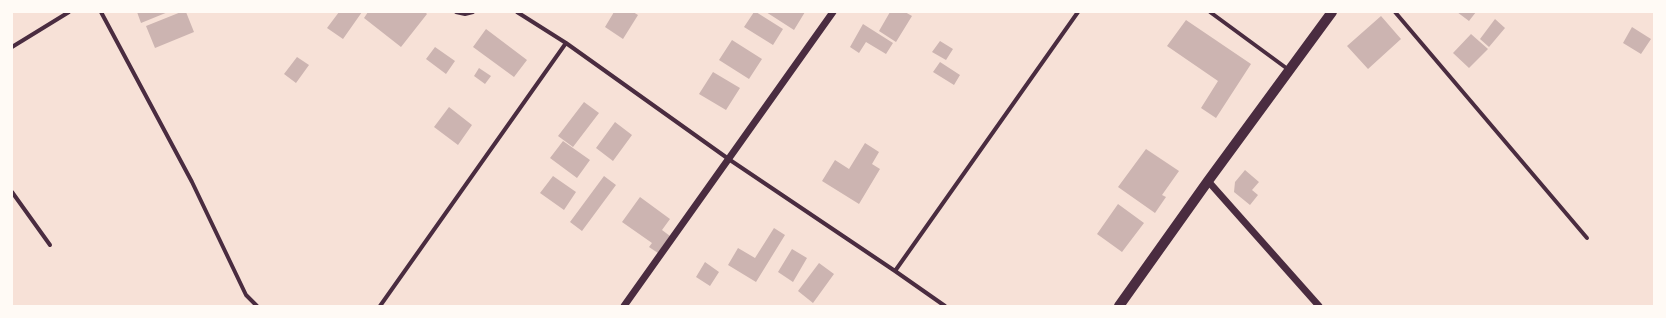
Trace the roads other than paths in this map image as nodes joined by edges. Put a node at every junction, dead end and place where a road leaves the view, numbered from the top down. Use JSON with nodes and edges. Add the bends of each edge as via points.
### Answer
{"nodes":[{"id":1,"x":69,"y":12,"type":"edge"},
{"id":2,"x":101,"y":12,"type":"edge"},
{"id":3,"x":456,"y":12,"type":"edge"},
{"id":4,"x":473,"y":12,"type":"edge"},
{"id":5,"x":517,"y":12,"type":"edge"},
{"id":6,"x":833,"y":12,"type":"edge"},
{"id":7,"x":1078,"y":12,"type":"edge"},
{"id":8,"x":1210,"y":12,"type":"edge"},
{"id":9,"x":1332,"y":12,"type":"edge"},
{"id":10,"x":1395,"y":12,"type":"edge"},
{"id":11,"x":566,"y":43,"type":"junction"},
{"id":12,"x":12,"y":47,"type":"edge"},
{"id":13,"x":1289,"y":70,"type":"junction"},
{"id":14,"x":730,"y":160,"type":"junction"},
{"id":15,"x":1208,"y":181,"type":"junction"},
{"id":16,"x":12,"y":192,"type":"edge"},
{"id":17,"x":1587,"y":238,"type":"dead end"},
{"id":18,"x":50,"y":245,"type":"dead end"},
{"id":19,"x":895,"y":271,"type":"junction"},
{"id":20,"x":257,"y":306,"type":"edge"},
{"id":21,"x":380,"y":306,"type":"edge"},
{"id":22,"x":624,"y":306,"type":"edge"},
{"id":23,"x":945,"y":306,"type":"edge"},
{"id":24,"x":1119,"y":306,"type":"edge"},
{"id":25,"x":1319,"y":306,"type":"edge"}],
"edges":[{"from":1,"to":12,"type":"street"},
{"from":2,"to":20,"type":"street","via":[[192,182],[246,295]]},
{"from":3,"to":4,"type":"street"},
{"from":5,"to":11,"type":"street"},
{"from":6,"to":14,"type":"street"},
{"from":7,"to":19,"type":"street"},
{"from":8,"to":13,"type":"street"},
{"from":9,"to":13,"type":"main road"},
{"from":10,"to":17,"type":"street"},
{"from":11,"to":14,"type":"street"},
{"from":11,"to":21,"type":"street"},
{"from":13,"to":15,"type":"main road"},
{"from":14,"to":19,"type":"street"},
{"from":14,"to":22,"type":"street"},
{"from":15,"to":24,"type":"main road"},
{"from":15,"to":25,"type":"street"},
{"from":16,"to":18,"type":"street"},
{"from":19,"to":23,"type":"street"}]}
